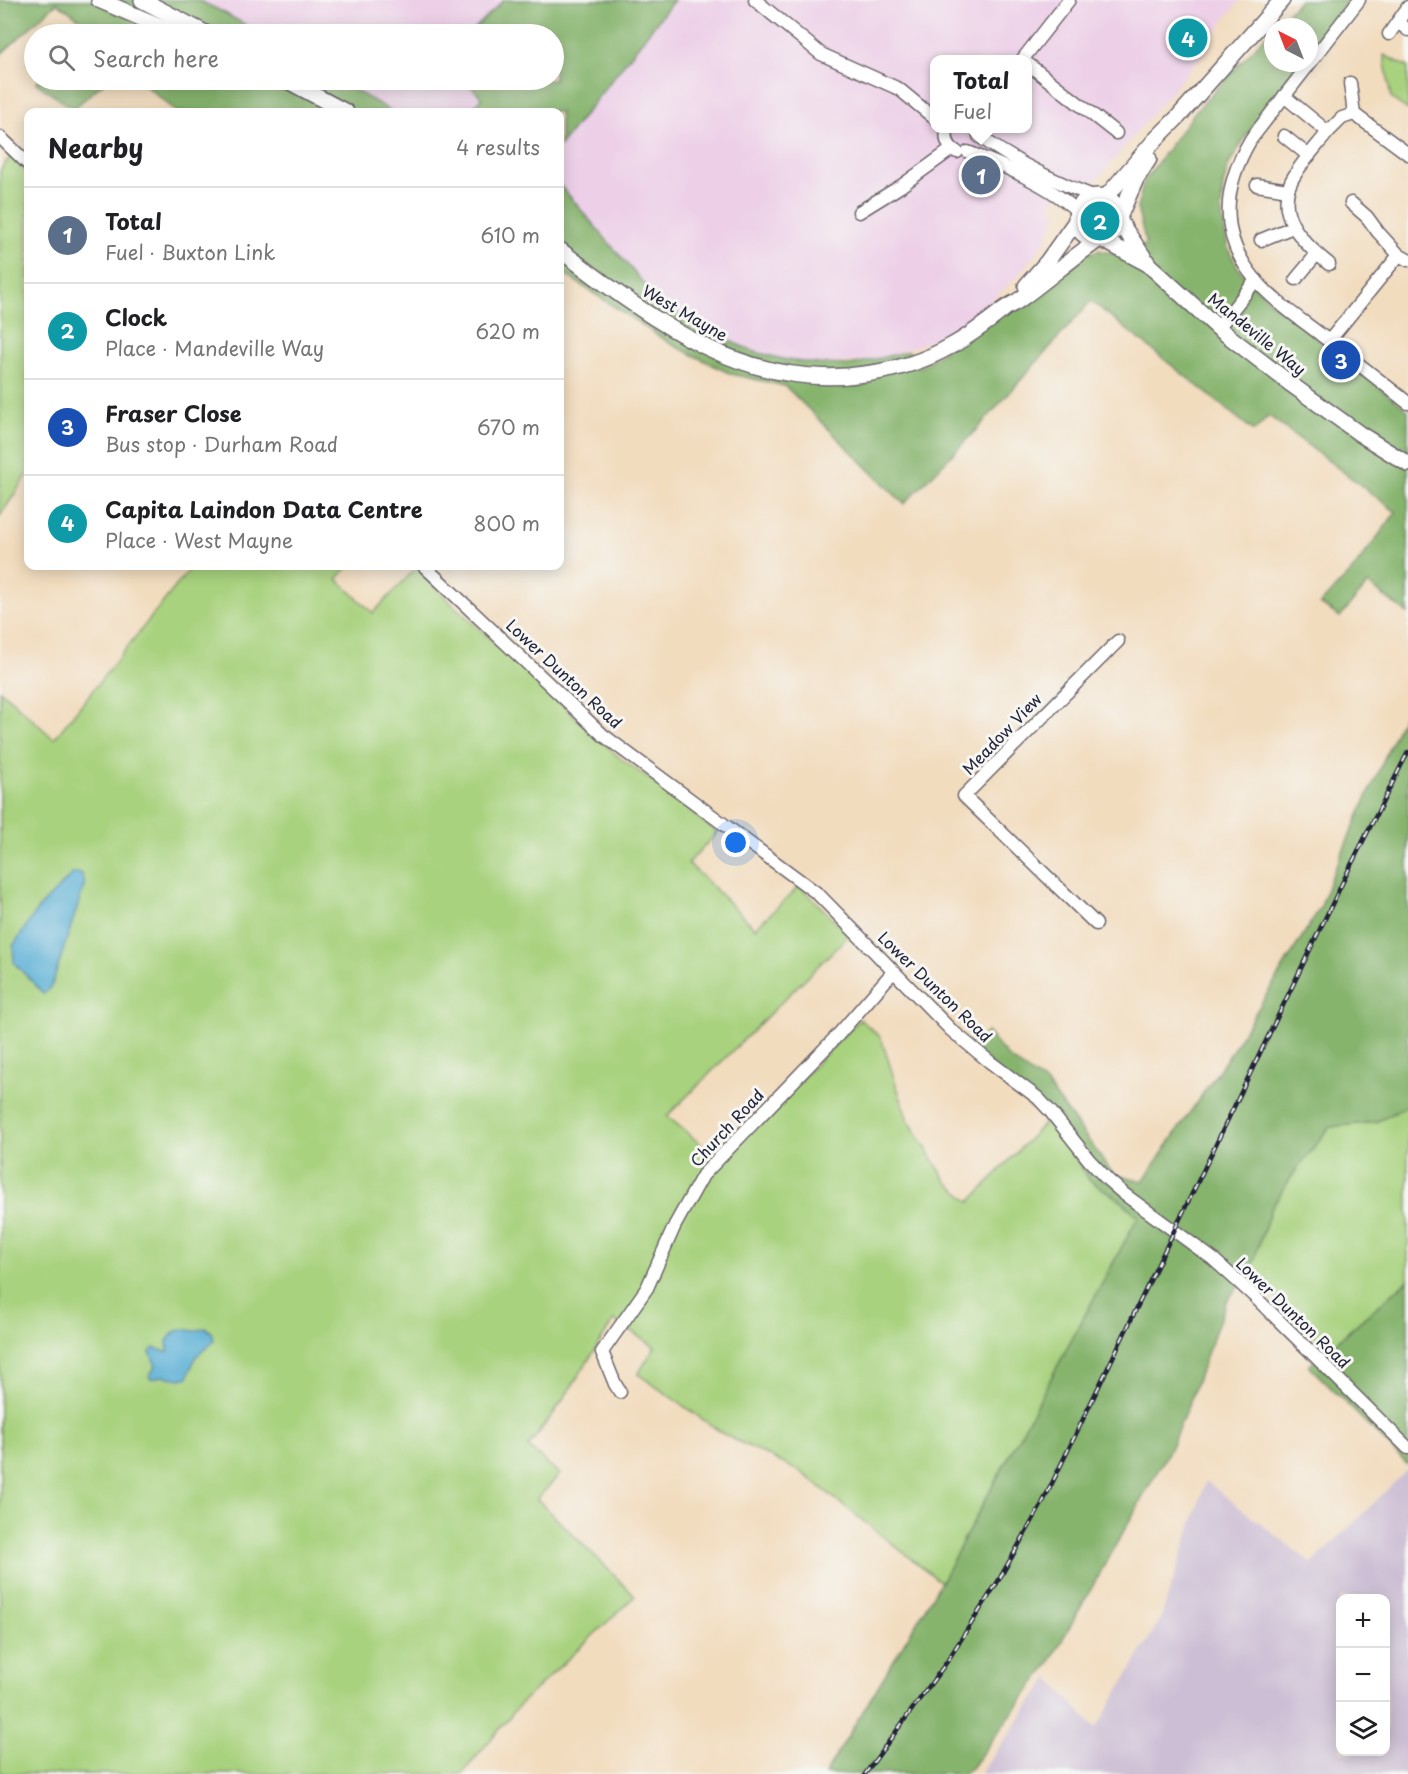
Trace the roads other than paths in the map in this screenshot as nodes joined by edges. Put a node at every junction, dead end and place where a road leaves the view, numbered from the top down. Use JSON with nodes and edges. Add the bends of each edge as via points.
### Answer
{"nodes":[{"id":1,"x":99,"y":0,"type":"edge"},
{"id":2,"x":119,"y":0,"type":"edge"},
{"id":3,"x":142,"y":0,"type":"edge"},
{"id":4,"x":755,"y":0,"type":"edge"},
{"id":5,"x":1069,"y":0,"type":"edge"},
{"id":6,"x":1282,"y":0,"type":"edge"},
{"id":7,"x":1359,"y":0,"type":"edge"},
{"id":8,"x":1408,"y":7,"type":"edge"},
{"id":9,"x":154,"y":24,"type":"edge"},
{"id":10,"x":160,"y":24,"type":"edge"},
{"id":11,"x":188,"y":24,"type":"edge"},
{"id":12,"x":1403,"y":26,"type":"edge"},
{"id":13,"x":1389,"y":34,"type":"dead end"},
{"id":14,"x":1026,"y":55,"type":"edge"},
{"id":15,"x":1032,"y":67,"type":"edge"},
{"id":16,"x":1350,"y":83,"type":"dead end"},
{"id":17,"x":305,"y":90,"type":"edge"},
{"id":18,"x":1284,"y":96,"type":"junction"},
{"id":19,"x":338,"y":108,"type":"edge"},
{"id":20,"x":1354,"y":114,"type":"junction"},
{"id":21,"x":930,"y":115,"type":"edge"},
{"id":22,"x":1179,"y":117,"type":"junction"},
{"id":23,"x":1328,"y":132,"type":"junction"},
{"id":24,"x":947,"y":133,"type":"edge"},
{"id":25,"x":978,"y":133,"type":"edge"},
{"id":26,"x":979,"y":133,"type":"edge"},
{"id":27,"x":1116,"y":133,"type":"dead end"},
{"id":28,"x":1284,"y":136,"type":"dead end"},
{"id":29,"x":0,"y":137,"type":"edge"},
{"id":30,"x":952,"y":149,"type":"junction"},
{"id":31,"x":968,"y":152,"type":"junction"},
{"id":32,"x":1408,"y":154,"type":"edge"},
{"id":33,"x":1309,"y":156,"type":"junction"},
{"id":34,"x":24,"y":160,"type":"edge"},
{"id":35,"x":1257,"y":185,"type":"dead end"},
{"id":36,"x":1288,"y":190,"type":"junction"},
{"id":37,"x":1100,"y":197,"type":"junction"},
{"id":38,"x":1351,"y":203,"type":"dead end"},
{"id":39,"x":859,"y":213,"type":"dead end"},
{"id":40,"x":1076,"y":216,"type":"junction"},
{"id":41,"x":1120,"y":219,"type":"junction"},
{"id":42,"x":1293,"y":227,"type":"junction"},
{"id":43,"x":1100,"y":240,"type":"junction"},
{"id":44,"x":1261,"y":240,"type":"dead end"},
{"id":45,"x":564,"y":253,"type":"edge"},
{"id":46,"x":1317,"y":254,"type":"junction"},
{"id":47,"x":1404,"y":258,"type":"edge"},
{"id":48,"x":1329,"y":264,"type":"dead end"},
{"id":49,"x":1149,"y":265,"type":"junction"},
{"id":50,"x":1296,"y":279,"type":"dead end"},
{"id":51,"x":1256,"y":280,"type":"junction"},
{"id":52,"x":1006,"y":308,"type":"junction"},
{"id":53,"x":1218,"y":328,"type":"junction"},
{"id":54,"x":1329,"y":341,"type":"junction"},
{"id":55,"x":1408,"y":403,"type":"edge"},
{"id":56,"x":1408,"y":464,"type":"edge"},
{"id":57,"x":428,"y":570,"type":"edge"},
{"id":58,"x":1118,"y":641,"type":"dead end"},
{"id":59,"x":1096,"y":924,"type":"dead end"},
{"id":60,"x":893,"y":972,"type":"junction"},
{"id":61,"x":620,"y":1392,"type":"dead end"},
{"id":62,"x":1408,"y":1448,"type":"edge"}],
"edges":[{"from":1,"to":9,"type":"main road"},
{"from":2,"to":10,"type":"main road"},
{"from":3,"to":11,"type":"main road"},
{"from":4,"to":21,"type":"street","via":[[821,54],[899,89]]},
{"from":5,"to":14,"type":"street"},
{"from":6,"to":22,"type":"main road"},
{"from":7,"to":18,"type":"street"},
{"from":8,"to":12,"type":"street"},
{"from":12,"to":13,"type":"street"},
{"from":15,"to":27,"type":"street"},
{"from":16,"to":20,"type":"street"},
{"from":17,"to":19,"type":"main road"},
{"from":18,"to":23,"type":"street"},
{"from":18,"to":51,"type":"street","via":[[1241,155],[1229,194],[1228,214],[1235,246]]},
{"from":20,"to":23,"type":"street","via":[[1342,118]]},
{"from":20,"to":32,"type":"street"},
{"from":22,"to":37,"type":"main road"},
{"from":22,"to":41,"type":"main road","via":[[1136,179]]},
{"from":23,"to":33,"type":"street"},
{"from":24,"to":30,"type":"street"},
{"from":25,"to":31,"type":"street","via":[[975,146]]},
{"from":26,"to":37,"type":"street","via":[[1013,158],[1064,186]]},
{"from":28,"to":33,"type":"street"},
{"from":29,"to":34,"type":"street"},
{"from":30,"to":31,"type":"street"},
{"from":30,"to":39,"type":"street"},
{"from":31,"to":40,"type":"street","via":[[1062,198]]},
{"from":33,"to":36,"type":"street","via":[[1296,171]]},
{"from":35,"to":36,"type":"street"},
{"from":36,"to":42,"type":"street","via":[[1287,212]]},
{"from":37,"to":40,"type":"main road","via":[[1086,199]]},
{"from":37,"to":41,"type":"main road","via":[[1116,204]]},
{"from":38,"to":47,"type":"street"},
{"from":40,"to":43,"type":"main road","via":[[1086,237]]},
{"from":40,"to":52,"type":"main road","name":"West Mayne","via":[[1047,262]]},
{"from":41,"to":43,"type":"main road","via":[[1114,234]]},
{"from":41,"to":49,"type":"main road","name":"Mandeville Way"},
{"from":42,"to":44,"type":"street"},
{"from":42,"to":46,"type":"street"},
{"from":43,"to":49,"type":"main road","name":"Mandeville Way"},
{"from":43,"to":52,"type":"main road","name":"West Mayne"},
{"from":45,"to":52,"type":"main road","name":"West Mayne","via":[[646,313],[700,345],[742,363],[801,376],[876,373],[915,362],[967,337]]},
{"from":46,"to":48,"type":"street"},
{"from":46,"to":50,"type":"street"},
{"from":47,"to":54,"type":"street"},
{"from":49,"to":53,"type":"main road","name":"Mandeville Way"},
{"from":51,"to":53,"type":"street"},
{"from":51,"to":54,"type":"street"},
{"from":53,"to":56,"type":"main road","name":"Mandeville Way","via":[[1360,434]]},
{"from":54,"to":55,"type":"street"},
{"from":57,"to":60,"type":"street","name":"Lower Dunton Road","via":[[603,735],[818,894]]},
{"from":58,"to":59,"type":"street","name":"Meadow View","via":[[964,796]]},
{"from":60,"to":61,"type":"street","name":"Church Road","via":[[703,1175],[647,1288],[602,1352]]},
{"from":60,"to":62,"type":"street","name":"Lower Dunton Road","via":[[965,1042],[1038,1098],[1108,1180],[1227,1271]]}]}
